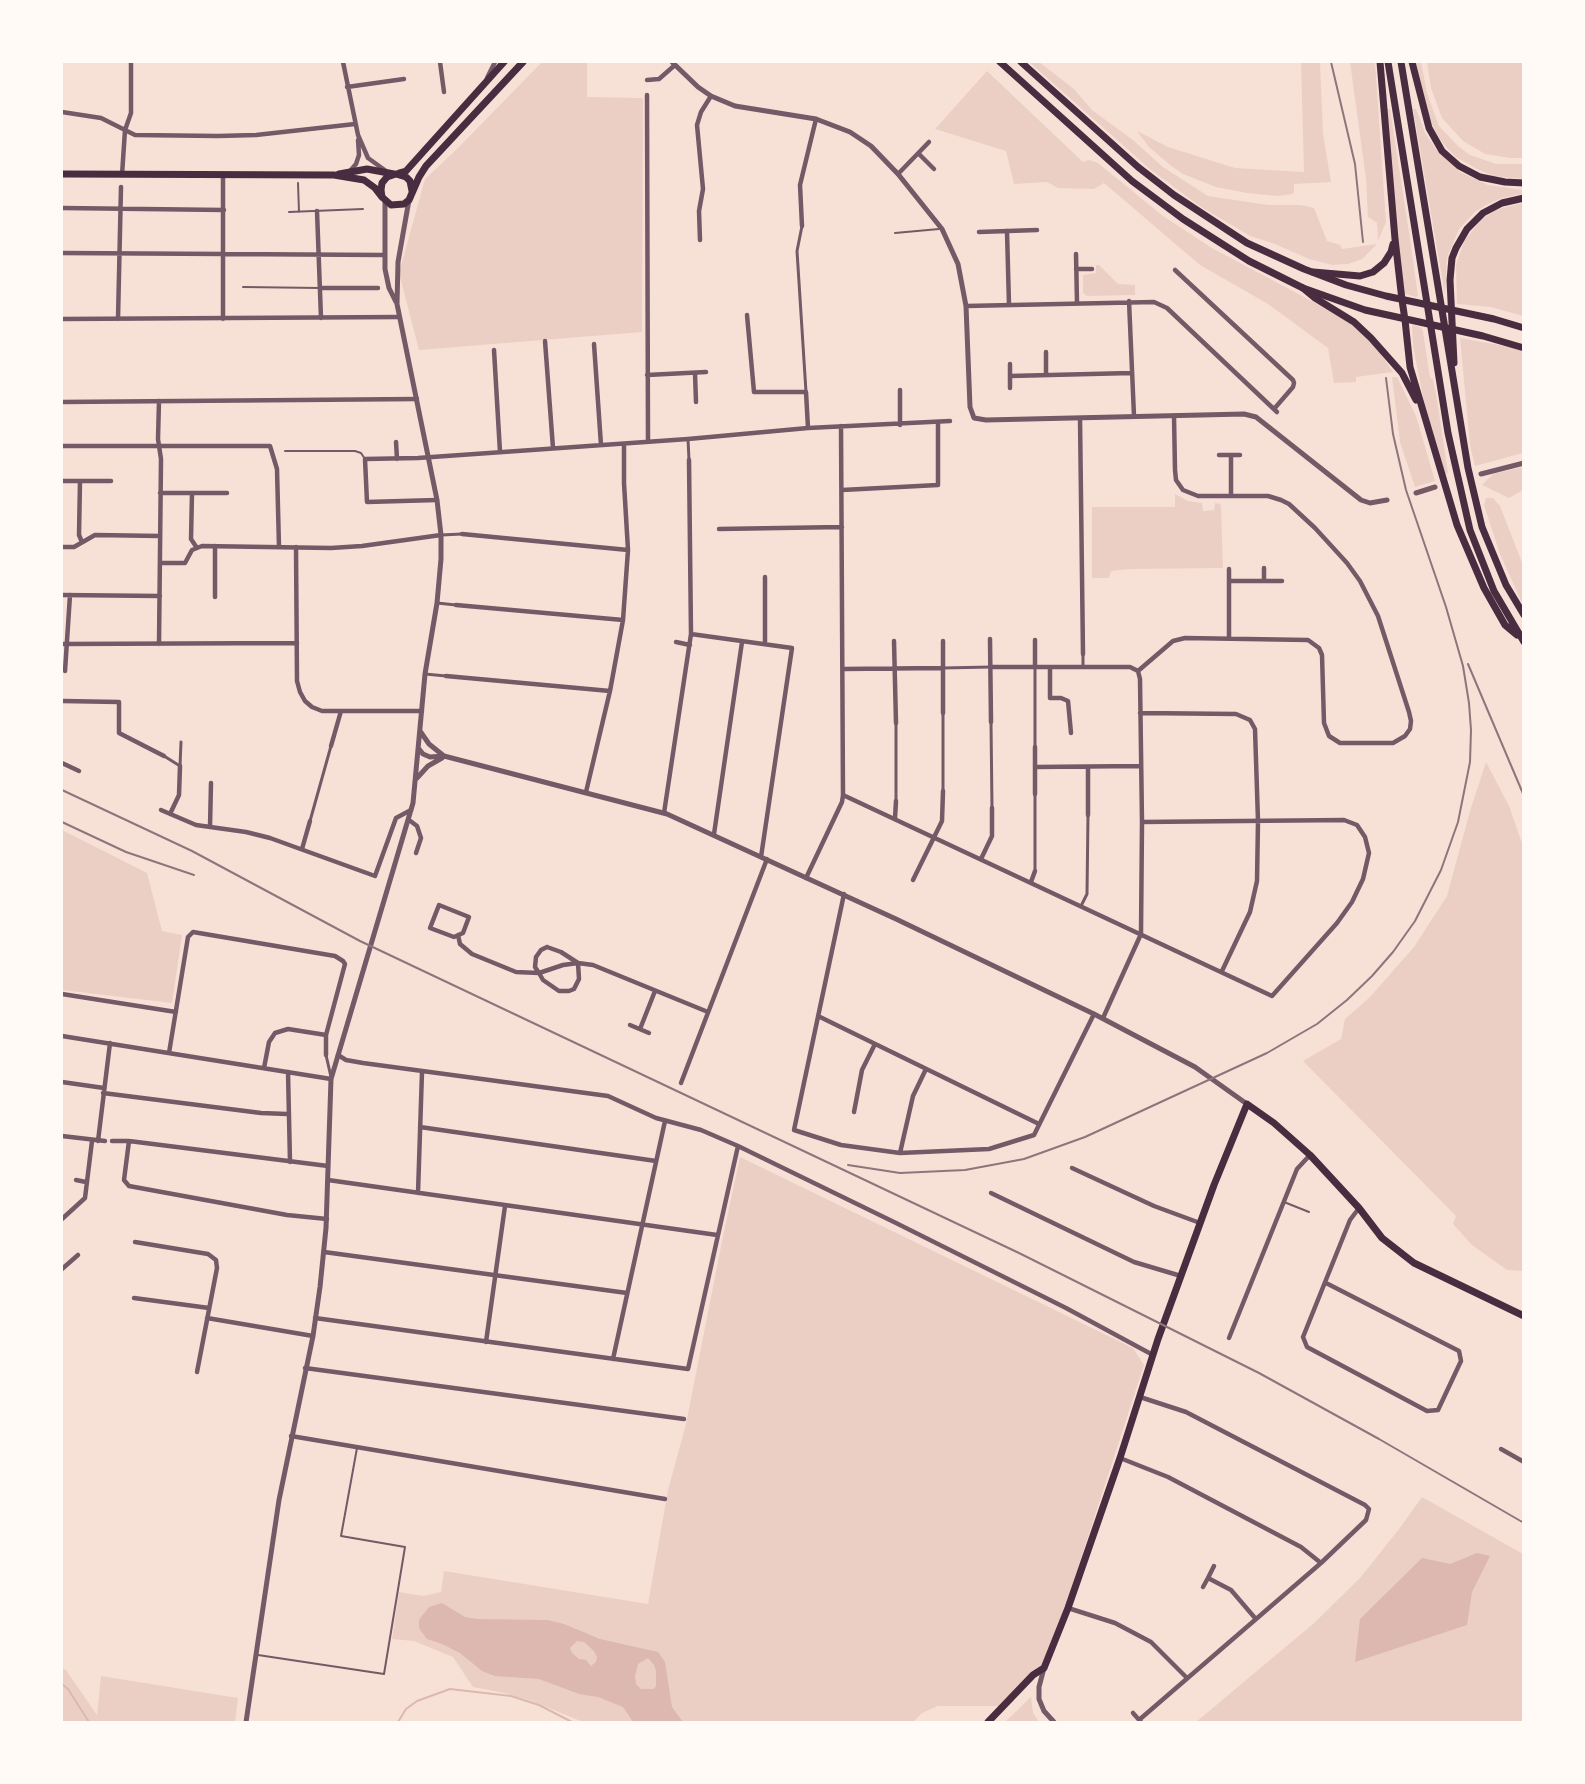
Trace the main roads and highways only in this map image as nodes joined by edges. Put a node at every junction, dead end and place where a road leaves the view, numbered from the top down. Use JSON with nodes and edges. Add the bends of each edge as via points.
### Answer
{"nodes":[{"id":1,"x":504,"y":62,"type":"edge"},
{"id":2,"x":523,"y":62,"type":"edge"},
{"id":3,"x":1000,"y":62,"type":"edge"},
{"id":4,"x":1021,"y":62,"type":"edge"},
{"id":5,"x":1380,"y":62,"type":"edge"},
{"id":6,"x":1388,"y":62,"type":"edge"},
{"id":7,"x":1401,"y":62,"type":"edge"},
{"id":8,"x":1412,"y":62,"type":"edge"},
{"id":9,"x":62,"y":174,"type":"edge"},
{"id":10,"x":395,"y":174,"type":"junction"},
{"id":11,"x":334,"y":175,"type":"junction"},
{"id":12,"x":1524,"y":183,"type":"edge"},
{"id":13,"x":412,"y":191,"type":"junction"},
{"id":14,"x":1524,"y":198,"type":"edge"},
{"id":15,"x":384,"y":199,"type":"junction"},
{"id":16,"x":1395,"y":239,"type":"junction"},
{"id":17,"x":1312,"y":272,"type":"junction"},
{"id":18,"x":1303,"y":288,"type":"junction"},
{"id":19,"x":1402,"y":300,"type":"junction"},
{"id":20,"x":1405,"y":320,"type":"junction"},
{"id":21,"x":1524,"y":328,"type":"edge"},
{"id":22,"x":1524,"y":348,"type":"edge"},
{"id":23,"x":1456,"y":399,"type":"junction"},
{"id":24,"x":1423,"y":413,"type":"junction"},
{"id":25,"x":1524,"y":615,"type":"edge"},
{"id":26,"x":1523,"y":641,"type":"edge"},
{"id":27,"x":1524,"y":1316,"type":"edge"},
{"id":28,"x":988,"y":1722,"type":"edge"}],
"edges":[{"from":1,"to":10,"type":"main road","via":[[406,171]]},
{"from":2,"to":13,"type":"main road","via":[[444,145]]},
{"from":3,"to":18,"type":"main road","via":[[1132,181],[1174,213],[1249,261]]},
{"from":4,"to":17,"type":"main road","via":[[1174,195],[1247,243]]},
{"from":5,"to":16,"type":"main road"},
{"from":6,"to":26,"type":"main road","via":[[1448,433],[1470,530],[1494,591]]},
{"from":7,"to":23,"type":"main road"},
{"from":8,"to":12,"type":"main road","via":[[1429,128],[1442,151],[1480,177]]},
{"from":9,"to":11,"type":"main road"},
{"from":10,"to":11,"type":"main road","via":[[367,169]]},
{"from":10,"to":13,"type":"main road","via":[[406,177]]},
{"from":10,"to":15,"type":"main road","via":[[382,183]]},
{"from":11,"to":15,"type":"main road","via":[[364,180]]},
{"from":13,"to":15,"type":"main road","via":[[409,200],[397,206]]},
{"from":14,"to":23,"type":"main road","via":[[1483,213],[1456,248],[1450,280]]},
{"from":16,"to":17,"type":"main road","via":[[1384,263],[1373,272],[1346,277]]},
{"from":16,"to":19,"type":"main road"},
{"from":17,"to":19,"type":"main road"},
{"from":18,"to":20,"type":"main road"},
{"from":18,"to":24,"type":"main road","via":[[1371,338],[1402,373]]},
{"from":19,"to":20,"type":"main road"},
{"from":19,"to":21,"type":"main road"},
{"from":20,"to":22,"type":"main road"},
{"from":20,"to":24,"type":"main road","via":[[1410,367]]},
{"from":23,"to":25,"type":"main road","via":[[1482,527],[1506,585]]},
{"from":24,"to":26,"type":"main road","via":[[1457,525],[1479,577],[1505,625]]},
{"from":27,"to":28,"type":"main road","via":[[1414,1263],[1382,1238],[1310,1155],[1247,1104],[1200,1223],[1044,1668]]}]}
